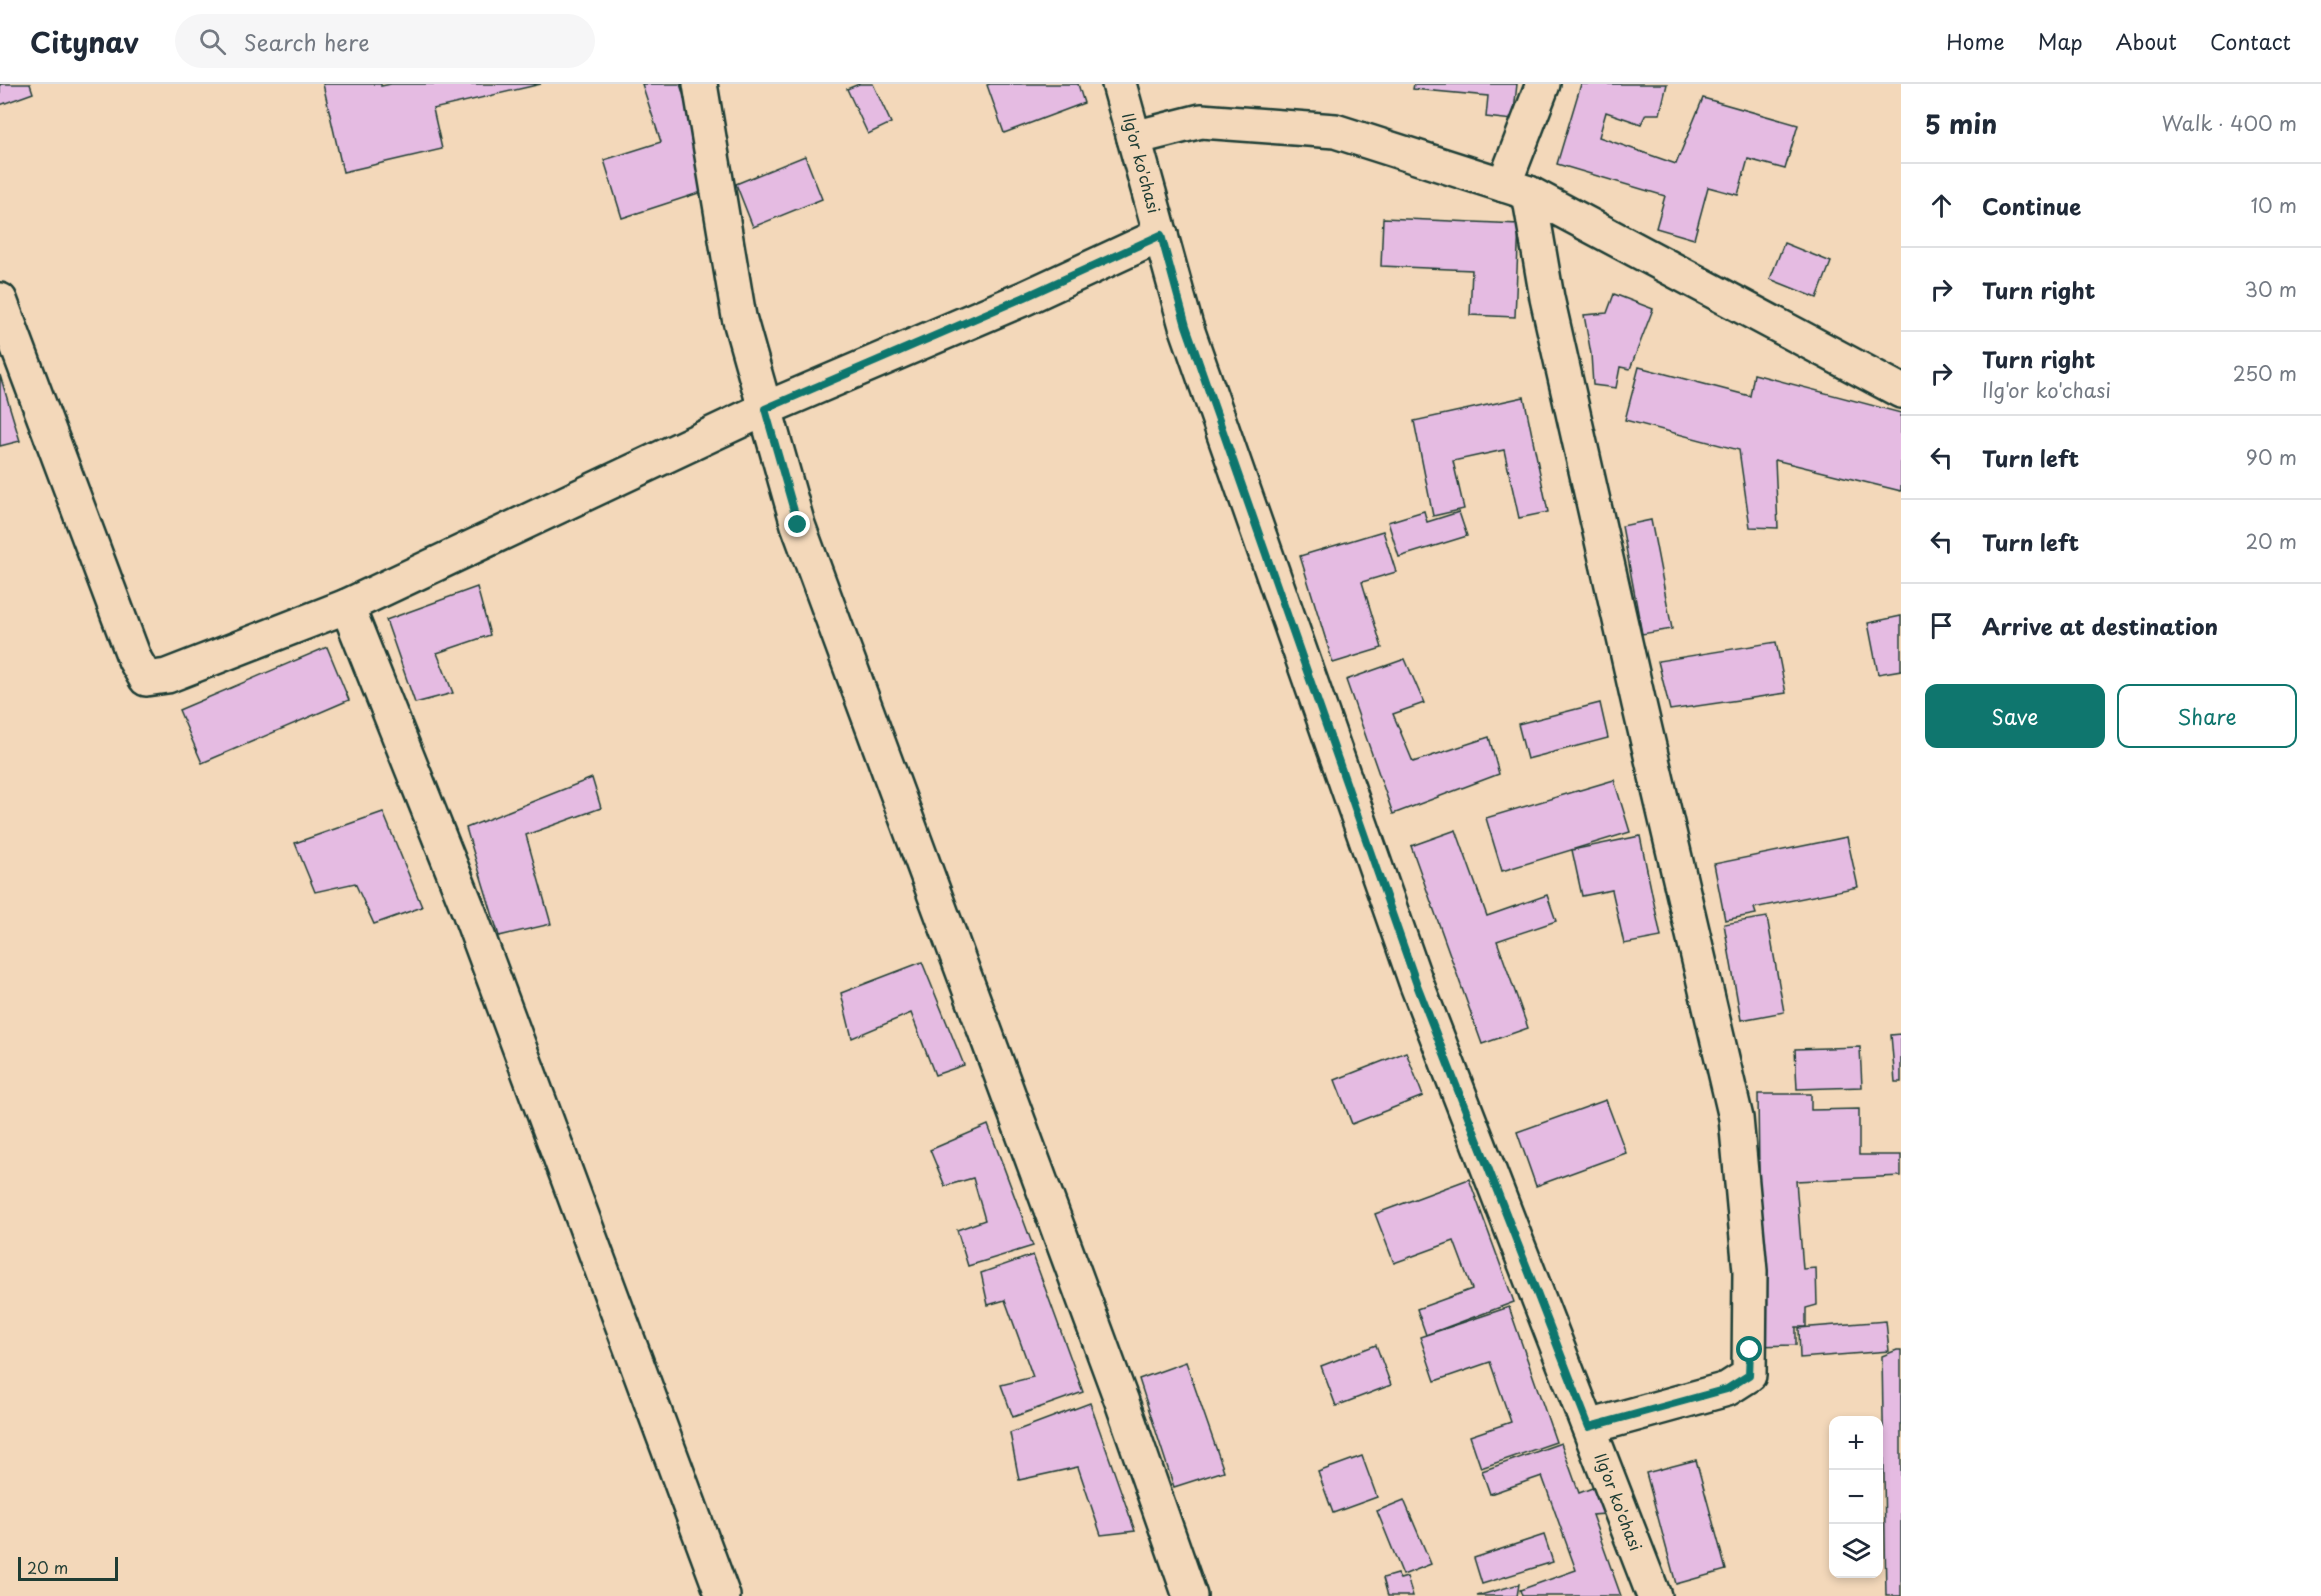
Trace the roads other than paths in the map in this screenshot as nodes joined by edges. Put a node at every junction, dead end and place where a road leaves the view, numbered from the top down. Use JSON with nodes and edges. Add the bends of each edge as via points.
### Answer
{"nodes":[{"id":1,"x":700,"y":84,"type":"edge"},
{"id":2,"x":1119,"y":84,"type":"edge"},
{"id":3,"x":1543,"y":84,"type":"edge"},
{"id":4,"x":1134,"y":138,"type":"junction"},
{"id":5,"x":1516,"y":189,"type":"junction"},
{"id":6,"x":1161,"y":235,"type":"junction"},
{"id":7,"x":0,"y":300,"type":"edge"},
{"id":8,"x":1901,"y":391,"type":"edge"},
{"id":9,"x":765,"y":409,"type":"junction"},
{"id":10,"x":346,"y":606,"type":"junction"},
{"id":11,"x":1589,"y":1427,"type":"junction"},
{"id":12,"x":723,"y":1596,"type":"edge"},
{"id":13,"x":1190,"y":1596,"type":"edge"},
{"id":14,"x":1654,"y":1596,"type":"edge"}],
"edges":[{"from":1,"to":9,"type":"street","via":[[739,318]]},
{"from":2,"to":4,"type":"street","name":"Ilg'or ko'chasi"},
{"from":3,"to":5,"type":"street"},
{"from":4,"to":5,"type":"street","via":[[1201,121],[1335,130]]},
{"from":4,"to":6,"type":"street","name":"Ilg'or ko'chasi"},
{"from":5,"to":8,"type":"street"},
{"from":5,"to":11,"type":"street","via":[[1550,309],[1736,1118],[1750,1271],[1749,1375],[1727,1389]]},
{"from":6,"to":9,"type":"street"},
{"from":6,"to":11,"type":"street","name":"Ilg'or ko'chasi","via":[[1186,326],[1417,985]]},
{"from":7,"to":10,"type":"street","via":[[135,660],[146,679],[167,676]]},
{"from":9,"to":10,"type":"street"},
{"from":9,"to":13,"type":"street","via":[[798,525]]},
{"from":10,"to":12,"type":"street","via":[[468,909]]},
{"from":11,"to":14,"type":"street","name":"Ilg'or ko'chasi"}]}
